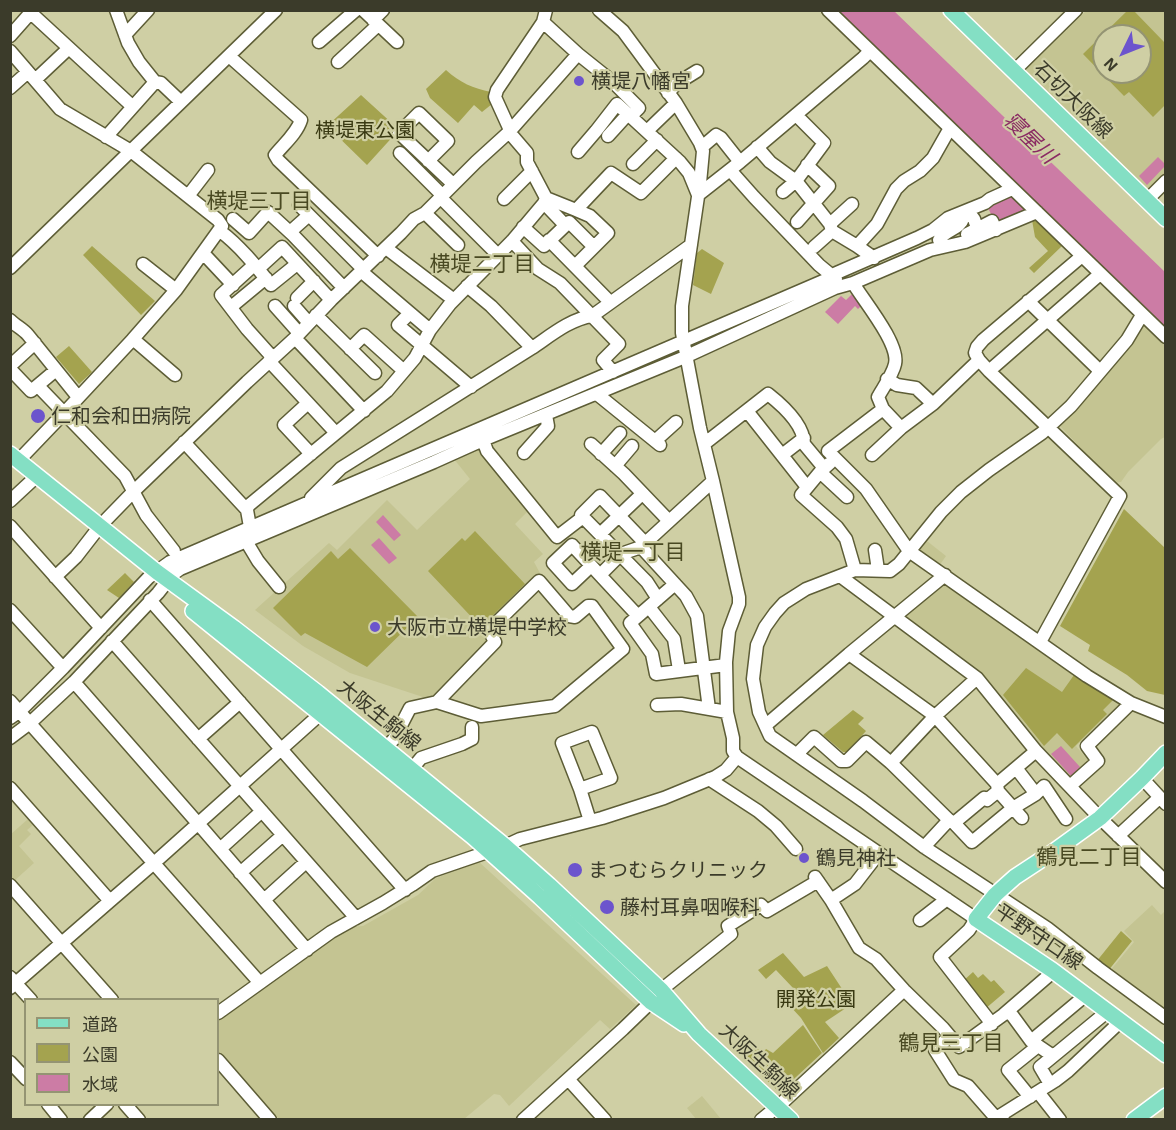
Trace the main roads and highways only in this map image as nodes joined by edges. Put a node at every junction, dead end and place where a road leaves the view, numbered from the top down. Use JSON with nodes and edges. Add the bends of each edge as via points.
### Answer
{"nodes":[{"id":1,"x":951,"y":10,"type":"edge"},
{"id":2,"x":1166,"y":219,"type":"edge"},
{"id":3,"x":13,"y":460,"type":"edge"},
{"id":4,"x":381,"y":753,"type":"junction"},
{"id":5,"x":1166,"y":753,"type":"edge"},
{"id":6,"x":699,"y":1034,"type":"junction"},
{"id":7,"x":1166,"y":1055,"type":"edge"},
{"id":8,"x":1166,"y":1096,"type":"edge"},
{"id":9,"x":1139,"y":1118,"type":"edge"},
{"id":10,"x":791,"y":1119,"type":"edge"}],
"edges":[{"from":1,"to":2,"type":"main road","name":"石切大阪線"},
{"from":3,"to":4,"type":"main road","name":"大阪生駒線"},
{"from":4,"to":6,"type":"main road","name":"大阪生駒線","via":[[651,1002]]},
{"from":4,"to":6,"type":"main road","name":"大阪生駒線","via":[[412,769],[505,846],[661,990]]},
{"from":5,"to":7,"type":"main road","name":"平野守口線","via":[[1100,818],[1015,877],[976,919],[1054,971]]},
{"from":6,"to":10,"type":"main road","name":"大阪生駒線"},
{"from":8,"to":9,"type":"main road"}]}
